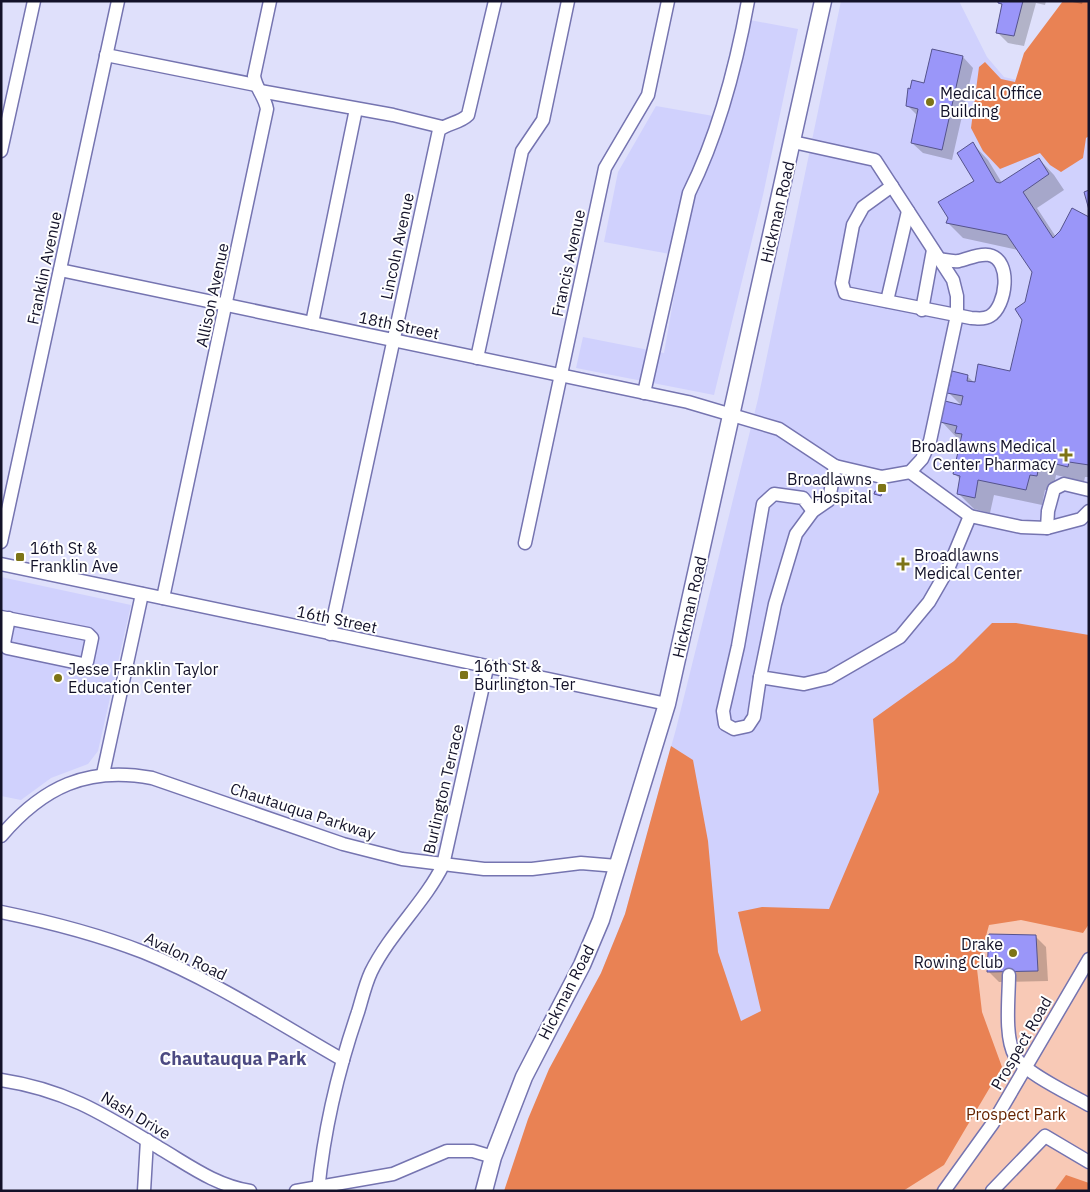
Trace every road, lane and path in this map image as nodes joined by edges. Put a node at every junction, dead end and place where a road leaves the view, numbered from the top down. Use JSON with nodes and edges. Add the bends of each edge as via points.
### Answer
{"nodes":[{"id":1,"x":34,"y":1,"type":"edge"},
{"id":2,"x":118,"y":1,"type":"edge"},
{"id":3,"x":270,"y":1,"type":"edge"},
{"id":4,"x":495,"y":1,"type":"edge"},
{"id":5,"x":568,"y":1,"type":"edge"},
{"id":6,"x":668,"y":1,"type":"edge"},
{"id":7,"x":748,"y":1,"type":"edge"},
{"id":8,"x":823,"y":1,"type":"edge"},
{"id":9,"x":106,"y":56,"type":"junction"},
{"id":10,"x":258,"y":88,"type":"junction"},
{"id":11,"x":356,"y":109,"type":"junction"},
{"id":12,"x":442,"y":127,"type":"junction"},
{"id":13,"x":792,"y":142,"type":"junction"},
{"id":14,"x":1,"y":151,"type":"edge"},
{"id":15,"x":892,"y":186,"type":"junction"},
{"id":16,"x":908,"y":211,"type":"junction"},
{"id":17,"x":936,"y":254,"type":"junction"},
{"id":18,"x":60,"y":270,"type":"junction"},
{"id":19,"x":887,"y":302,"type":"junction"},
{"id":20,"x":226,"y":305,"type":"junction"},
{"id":21,"x":922,"y":310,"type":"junction"},
{"id":22,"x":957,"y":315,"type":"junction"},
{"id":23,"x":312,"y":324,"type":"junction"},
{"id":24,"x":393,"y":341,"type":"junction"},
{"id":25,"x":477,"y":358,"type":"junction"},
{"id":26,"x":560,"y":376,"type":"junction"},
{"id":27,"x":644,"y":394,"type":"junction"},
{"id":28,"x":732,"y":414,"type":"junction"},
{"id":29,"x":835,"y":466,"type":"junction"},
{"id":30,"x":910,"y":472,"type":"junction"},
{"id":31,"x":1089,"y":490,"type":"edge"},
{"id":32,"x":813,"y":511,"type":"junction"},
{"id":33,"x":1089,"y":511,"type":"edge"},
{"id":34,"x":970,"y":516,"type":"junction"},
{"id":35,"x":1047,"y":528,"type":"junction"},
{"id":36,"x":1,"y":542,"type":"edge"},
{"id":37,"x":525,"y":543,"type":"dead end"},
{"id":38,"x":1,"y":564,"type":"edge"},
{"id":39,"x":142,"y":594,"type":"junction"},
{"id":40,"x":162,"y":598,"type":"junction"},
{"id":41,"x":5,"y":617,"type":"edge"},
{"id":42,"x":330,"y":634,"type":"junction"},
{"id":43,"x":486,"y":668,"type":"junction"},
{"id":44,"x":760,"y":677,"type":"junction"},
{"id":45,"x":667,"y":704,"type":"junction"},
{"id":46,"x":103,"y":774,"type":"junction"},
{"id":47,"x":1,"y":836,"type":"edge"},
{"id":48,"x":443,"y":865,"type":"junction"},
{"id":49,"x":617,"y":866,"type":"junction"},
{"id":50,"x":1,"y":912,"type":"edge"},
{"id":51,"x":1089,"y":959,"type":"edge"},
{"id":52,"x":1009,"y":975,"type":"dead end"},
{"id":53,"x":343,"y":1060,"type":"junction"},
{"id":54,"x":1025,"y":1067,"type":"junction"},
{"id":55,"x":1,"y":1080,"type":"edge"},
{"id":56,"x":1089,"y":1105,"type":"edge"},
{"id":57,"x":146,"y":1140,"type":"junction"},
{"id":58,"x":493,"y":1157,"type":"junction"},
{"id":59,"x":1089,"y":1162,"type":"edge"},
{"id":60,"x":318,"y":1189,"type":"edge"},
{"id":61,"x":144,"y":1191,"type":"edge"},
{"id":62,"x":250,"y":1191,"type":"edge"},
{"id":63,"x":296,"y":1191,"type":"edge"},
{"id":64,"x":484,"y":1191,"type":"edge"},
{"id":65,"x":944,"y":1191,"type":"edge"},
{"id":66,"x":992,"y":1191,"type":"edge"}],
"edges":[{"from":1,"to":14,"type":"street"},
{"from":2,"to":9,"type":"street","name":"Franklin Avenue"},
{"from":3,"to":10,"type":"street","name":"Allison Avenue","via":[[254,76]]},
{"from":4,"to":12,"type":"street","via":[[471,109],[464,120]]},
{"from":5,"to":25,"type":"street","via":[[543,120],[522,151]]},
{"from":6,"to":26,"type":"street","name":"Francis Avenue","via":[[648,95],[605,168]]},
{"from":7,"to":27,"type":"street","via":[[739,51],[722,109],[704,162],[689,193]]},
{"from":8,"to":13,"type":"main road","name":"Hickman Road"},
{"from":9,"to":10,"type":"street"},
{"from":9,"to":18,"type":"street","name":"Franklin Avenue"},
{"from":10,"to":11,"type":"street"},
{"from":10,"to":20,"type":"street","name":"Allison Avenue","via":[[265,98],[267,110]]},
{"from":11,"to":12,"type":"street"},
{"from":11,"to":23,"type":"street"},
{"from":12,"to":24,"type":"street","name":"Lincoln Avenue"},
{"from":13,"to":15,"type":"street","via":[[876,160]]},
{"from":13,"to":28,"type":"main road","name":"Hickman Road"},
{"from":15,"to":16,"type":"street"},
{"from":15,"to":19,"type":"street","via":[[863,206],[853,225],[842,283],[845,293]]},
{"from":16,"to":17,"type":"street"},
{"from":16,"to":19,"type":"street"},
{"from":17,"to":21,"type":"street"},
{"from":17,"to":22,"type":"street","via":[[953,280]]},
{"from":17,"to":22,"type":"street","via":[[956,261],[989,255],[999,260],[1004,268],[1001,298],[991,316],[983,319]]},
{"from":18,"to":20,"type":"street","name":"18th Street"},
{"from":18,"to":36,"type":"street","name":"Franklin Avenue"},
{"from":19,"to":21,"type":"street"},
{"from":20,"to":23,"type":"street","name":"18th Street"},
{"from":20,"to":40,"type":"street","name":"Allison Avenue"},
{"from":21,"to":22,"type":"street"},
{"from":22,"to":30,"type":"street","via":[[930,441]]},
{"from":23,"to":24,"type":"street","name":"18th Street"},
{"from":24,"to":25,"type":"street","name":"18th Street"},
{"from":24,"to":42,"type":"street","name":"Lincoln Avenue"},
{"from":25,"to":26,"type":"street","name":"18th Street"},
{"from":26,"to":27,"type":"street","name":"18th Street"},
{"from":26,"to":37,"type":"street","name":"Francis Avenue"},
{"from":27,"to":28,"type":"street","name":"18th Street"},
{"from":28,"to":29,"type":"street","name":"18th Street","via":[[779,429]]},
{"from":28,"to":45,"type":"main road","name":"Hickman Road"},
{"from":29,"to":30,"type":"street","via":[[882,476]]},
{"from":29,"to":32,"type":"street","via":[[829,500]]},
{"from":30,"to":34,"type":"street"},
{"from":31,"to":35,"type":"street","via":[[1064,484],[1054,489]]},
{"from":32,"to":44,"type":"street","via":[[796,534],[775,604]]},
{"from":32,"to":44,"type":"street","via":[[803,498],[774,494],[763,504],[723,711],[725,724],[734,729],[748,726],[754,717]]},
{"from":33,"to":35,"type":"street","via":[[1081,519]]},
{"from":34,"to":35,"type":"street"},
{"from":34,"to":44,"type":"street","via":[[948,569],[929,602],[900,637],[828,678],[804,684]]},
{"from":38,"to":39,"type":"street","name":"16th Street"},
{"from":39,"to":40,"type":"street","name":"16th Street"},
{"from":39,"to":46,"type":"street"},
{"from":40,"to":42,"type":"street","name":"16th Street"},
{"from":41,"to":41,"type":"street","via":[[88,634],[92,638],[88,662],[83,664],[6,648]]},
{"from":42,"to":43,"type":"street","name":"16th Street"},
{"from":43,"to":45,"type":"street","name":"16th Street"},
{"from":43,"to":48,"type":"street","name":"Burlington Terrace"},
{"from":45,"to":49,"type":"main road","name":"Hickman Road"},
{"from":46,"to":47,"type":"street","name":"Chautauqua Parkway","via":[[72,782],[45,795],[19,815]]},
{"from":46,"to":48,"type":"street","name":"Chautauqua Parkway","via":[[152,778],[343,844],[402,859]]},
{"from":48,"to":49,"type":"street","name":"Chautauqua Parkway","via":[[484,869],[532,869],[581,863]]},
{"from":48,"to":53,"type":"street","name":"Burlington Terrace","via":[[402,921],[371,972]]},
{"from":49,"to":58,"type":"main road","name":"Hickman Road","via":[[586,956],[524,1076]]},
{"from":50,"to":53,"type":"street","name":"Avalon Road","via":[[83,931],[144,952],[203,980]]},
{"from":51,"to":54,"type":"street","name":"Prospect Road"},
{"from":52,"to":54,"type":"street","via":[[1008,1025],[1012,1052]]},
{"from":53,"to":60,"type":"street","name":"Burlington Terrace","via":[[326,1134]]},
{"from":54,"to":56,"type":"street"},
{"from":54,"to":65,"type":"street","name":"Prospect Road","via":[[993,1122]]},
{"from":55,"to":57,"type":"street","name":"Nash Drive","via":[[60,1094],[85,1104]]},
{"from":57,"to":61,"type":"street"},
{"from":57,"to":62,"type":"street","name":"Nash Drive","via":[[206,1177]]},
{"from":58,"to":60,"type":"street","via":[[473,1151],[447,1151],[393,1174]]},
{"from":58,"to":64,"type":"main road","name":"Hickman Road"},
{"from":59,"to":66,"type":"street","via":[[1045,1136]]},
{"from":60,"to":63,"type":"street"}]}
